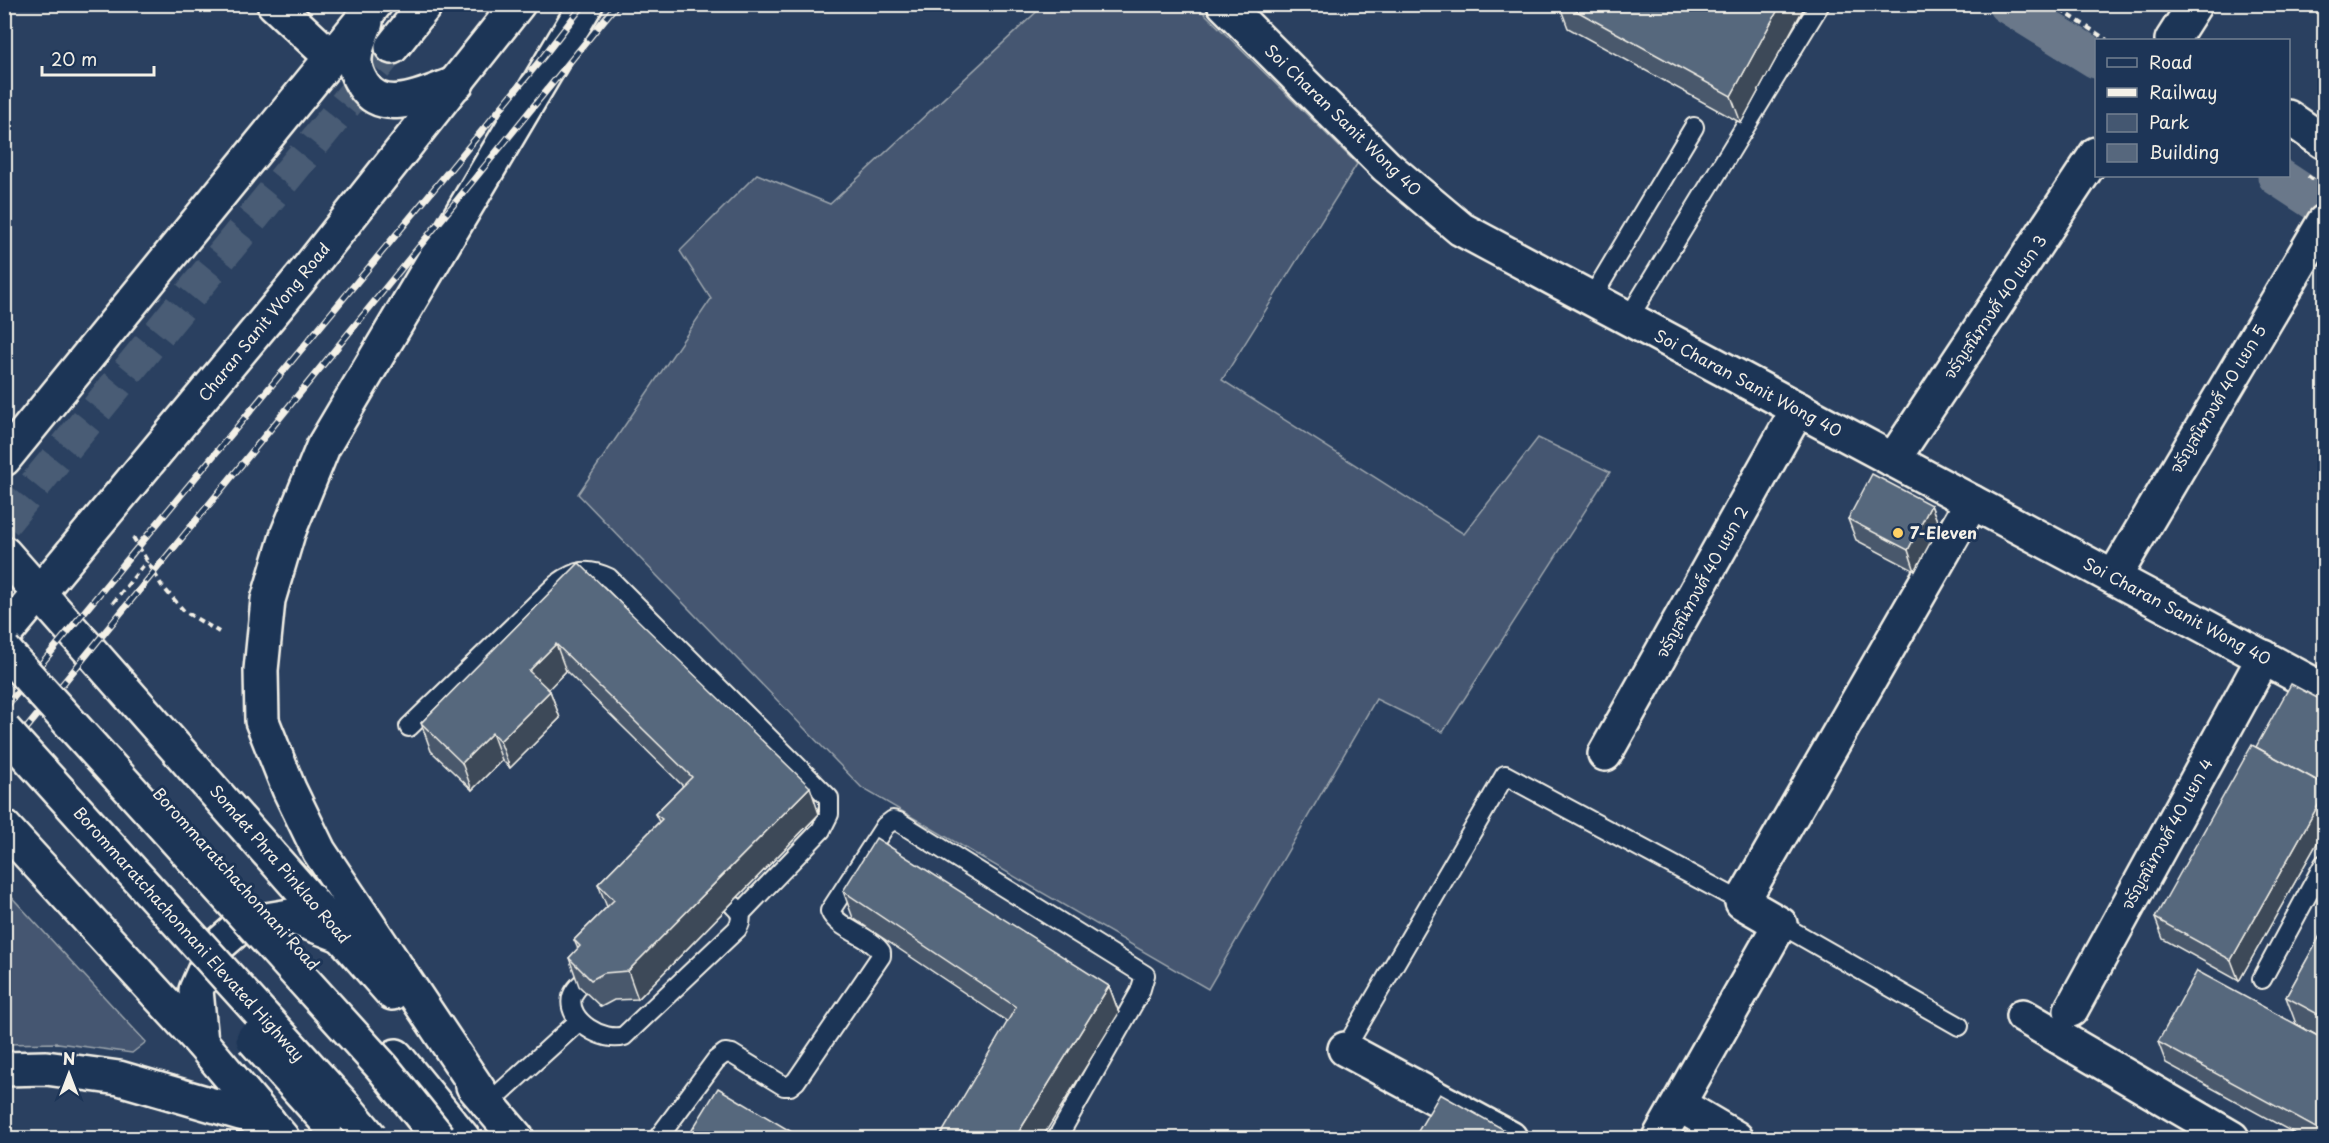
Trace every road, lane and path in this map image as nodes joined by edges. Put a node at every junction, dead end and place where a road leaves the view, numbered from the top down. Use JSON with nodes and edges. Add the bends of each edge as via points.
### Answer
{"nodes":[{"id":1,"x":274,"y":4,"type":"edge"},
{"id":2,"x":426,"y":4,"type":"edge"},
{"id":3,"x":518,"y":4,"type":"edge"},
{"id":4,"x":586,"y":4,"type":"edge"},
{"id":5,"x":1224,"y":4,"type":"edge"},
{"id":6,"x":1820,"y":4,"type":"edge"},
{"id":7,"x":2052,"y":4,"type":"edge"},
{"id":8,"x":2195,"y":4,"type":"edge"},
{"id":9,"x":372,"y":8,"type":"edge"},
{"id":10,"x":2105,"y":39,"type":"edge"},
{"id":11,"x":2175,"y":39,"type":"edge"},
{"id":12,"x":392,"y":47,"type":"tunnel mouth"},
{"id":13,"x":332,"y":58,"type":"junction"},
{"id":14,"x":457,"y":83,"type":"junction"},
{"id":15,"x":2290,"y":118,"type":"edge"},
{"id":16,"x":1694,"y":127,"type":"dead end"},
{"id":17,"x":2325,"y":142,"type":"edge"},
{"id":18,"x":2095,"y":157,"type":"edge"},
{"id":19,"x":2319,"y":230,"type":"edge"},
{"id":20,"x":1591,"y":299,"type":"junction"},
{"id":21,"x":1628,"y":319,"type":"junction"},
{"id":22,"x":1798,"y":409,"type":"junction"},
{"id":23,"x":4,"y":459,"type":"edge"},
{"id":24,"x":1893,"y":460,"type":"junction"},
{"id":25,"x":1972,"y":502,"type":"junction"},
{"id":26,"x":133,"y":537,"type":"dead end"},
{"id":27,"x":4,"y":553,"type":"edge"},
{"id":28,"x":147,"y":561,"type":"junction"},
{"id":29,"x":2114,"y":577,"type":"junction"},
{"id":30,"x":40,"y":593,"type":"junction"},
{"id":31,"x":113,"y":603,"type":"dead end"},
{"id":32,"x":4,"y":623,"type":"edge"},
{"id":33,"x":219,"y":632,"type":"dead end"},
{"id":34,"x":4,"y":635,"type":"edge"},
{"id":35,"x":4,"y":650,"type":"edge"},
{"id":36,"x":2264,"y":657,"type":"junction"},
{"id":37,"x":2325,"y":690,"type":"edge"},
{"id":38,"x":409,"y":727,"type":"dead end"},
{"id":39,"x":4,"y":730,"type":"edge"},
{"id":40,"x":1605,"y":754,"type":"dead end"},
{"id":41,"x":4,"y":765,"type":"edge"},
{"id":42,"x":4,"y":827,"type":"edge"},
{"id":43,"x":2325,"y":864,"type":"edge"},
{"id":44,"x":1742,"y":902,"type":"junction"},
{"id":45,"x":1780,"y":924,"type":"junction"},
{"id":46,"x":344,"y":937,"type":"junction"},
{"id":47,"x":593,"y":973,"type":"edge"},
{"id":48,"x":2262,"y":979,"type":"dead end"},
{"id":49,"x":2071,"y":1010,"type":"dead end"},
{"id":50,"x":2023,"y":1016,"type":"dead end"},
{"id":51,"x":579,"y":1021,"type":"junction"},
{"id":52,"x":1959,"y":1026,"type":"dead end"},
{"id":53,"x":201,"y":1042,"type":"junction"},
{"id":54,"x":1345,"y":1049,"type":"joint"},
{"id":55,"x":4,"y":1069,"type":"edge"},
{"id":56,"x":488,"y":1104,"type":"junction"},
{"id":57,"x":1680,"y":1106,"type":"junction"},
{"id":58,"x":334,"y":1129,"type":"edge"},
{"id":59,"x":266,"y":1133,"type":"edge"},
{"id":60,"x":371,"y":1138,"type":"edge"},
{"id":61,"x":439,"y":1138,"type":"edge"},
{"id":62,"x":463,"y":1138,"type":"edge"},
{"id":63,"x":517,"y":1138,"type":"edge"},
{"id":64,"x":658,"y":1138,"type":"edge"},
{"id":65,"x":1057,"y":1138,"type":"edge"},
{"id":66,"x":1510,"y":1138,"type":"edge"},
{"id":67,"x":1659,"y":1138,"type":"edge"},
{"id":68,"x":1736,"y":1138,"type":"edge"},
{"id":69,"x":2232,"y":1138,"type":"edge"}],
"edges":[{"from":1,"to":13,"type":"main road"},
{"from":2,"to":12,"type":"main road"},
{"from":3,"to":14,"type":"main road","name":"Charan Sanit Wong Road"},
{"from":4,"to":56,"type":"main road","via":[[323,447],[288,533],[268,600],[261,670],[262,722],[319,851]]},
{"from":5,"to":20,"type":"main road","name":"Soi Charan Sanit Wong 40","via":[[1386,166],[1461,229]]},
{"from":6,"to":21,"type":"lane"},
{"from":7,"to":10,"type":"path"},
{"from":8,"to":11,"type":"main road"},
{"from":9,"to":13,"type":"main road"},
{"from":9,"to":14,"type":"main road","via":[[355,59],[358,77],[369,94],[385,101],[407,101]]},
{"from":13,"to":23,"type":"main road"},
{"from":14,"to":30,"type":"main road","name":"Charan Sanit Wong Road"},
{"from":15,"to":17,"type":"main road"},
{"from":16,"to":20,"type":"lane"},
{"from":18,"to":24,"type":"main road","name":"จรัญสนิทวงศ์ 40 แยก 3"},
{"from":19,"to":29,"type":"main road","name":"จรัญสนิทวงศ์ 40 แยก 5"},
{"from":20,"to":21,"type":"main road","name":"Soi Charan Sanit Wong 40"},
{"from":21,"to":22,"type":"main road","name":"Soi Charan Sanit Wong 40"},
{"from":22,"to":24,"type":"main road","name":"Soi Charan Sanit Wong 40"},
{"from":22,"to":40,"type":"main road","name":"จรัญสนิทวงศ์ 40 แยก 2"},
{"from":24,"to":25,"type":"main road","name":"Soi Charan Sanit Wong 40"},
{"from":25,"to":29,"type":"main road","name":"Soi Charan Sanit Wong 40"},
{"from":25,"to":44,"type":"main road"},
{"from":26,"to":28,"type":"path"},
{"from":27,"to":30,"type":"main road"},
{"from":28,"to":31,"type":"path"},
{"from":28,"to":33,"type":"path","via":[[184,611]]},
{"from":29,"to":36,"type":"main road","name":"Soi Charan Sanit Wong 40"},
{"from":30,"to":34,"type":"main road","name":"Charan Sanit Wong Road"},
{"from":30,"to":46,"type":"main road","name":"Somdet Phra Pinklao Road"},
{"from":32,"to":62,"type":"main road","name":"Borommaratchachonnani Road","via":[[396,1056]]},
{"from":35,"to":61,"type":"main road","bridge":true,"via":[[382,1066]]},
{"from":36,"to":37,"type":"main road","name":"Soi Charan Sanit Wong 40"},
{"from":36,"to":49,"type":"main road","name":"จรัญสนิทวงศ์ 40 แยก 4"},
{"from":38,"to":51,"type":"lane","via":[[557,584],[575,574],[595,571],[609,578],[829,798],[829,814],[821,830],[737,909],[741,919],[737,929],[628,1034],[618,1038],[602,1036]]},
{"from":39,"to":60,"type":"main road","name":"Borommaratchachonnani Elevated Highway","bridge":true},
{"from":41,"to":58,"type":"main road","bridge":true},
{"from":42,"to":53,"type":"main road"},
{"from":43,"to":48,"type":"lane"},
{"from":44,"to":45,"type":"main road"},
{"from":44,"to":54,"type":"lane","via":[[1505,775]]},
{"from":45,"to":52,"type":"lane"},
{"from":45,"to":57,"type":"main road"},
{"from":46,"to":53,"type":"main road","via":[[290,916],[243,924],[214,949],[196,990]]},
{"from":46,"to":56,"type":"main road","name":"Somdet Phra Pinklao Road"},
{"from":47,"to":51,"type":"lane","via":[[572,997]]},
{"from":50,"to":69,"type":"main road"},
{"from":51,"to":56,"type":"lane"},
{"from":53,"to":59,"type":"main road"},
{"from":54,"to":66,"type":"main road"},
{"from":55,"to":59,"type":"main road","via":[[46,1068],[120,1078]]},
{"from":56,"to":63,"type":"main road","name":"Somdet Phra Pinklao Road"},
{"from":57,"to":67,"type":"main road"},
{"from":57,"to":68,"type":"main road"},
{"from":64,"to":65,"type":"lane","via":[[724,1053],[740,1058],[784,1086],[796,1081],[880,956],[876,945],[835,919],[830,911],[885,826],[893,820],[1145,975],[1140,992]]}]}
